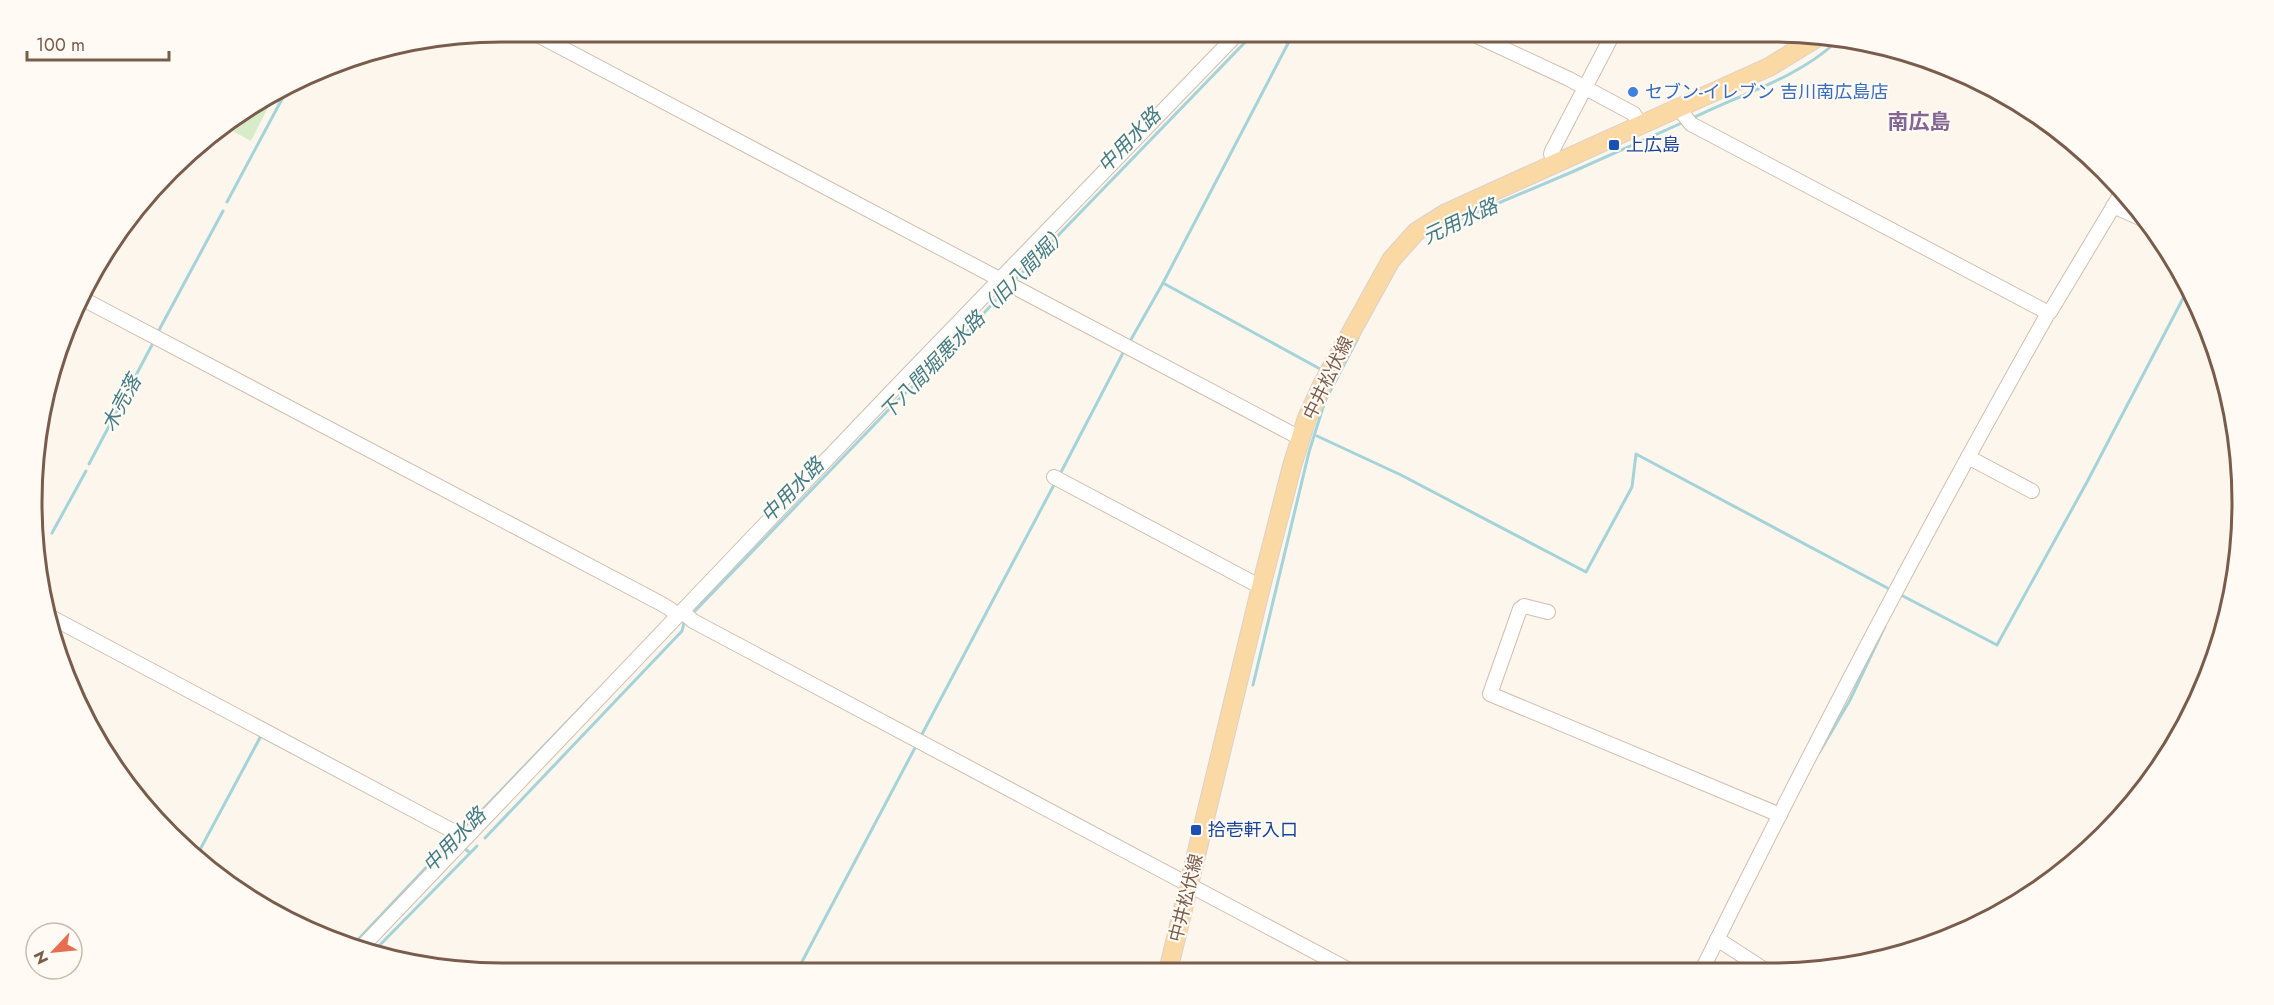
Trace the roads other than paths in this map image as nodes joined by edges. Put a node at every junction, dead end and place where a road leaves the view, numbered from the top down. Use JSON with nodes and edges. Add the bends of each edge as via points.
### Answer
{"nodes":[{"id":1,"x":551,"y":42,"type":"edge"},
{"id":2,"x":1229,"y":42,"type":"edge"},
{"id":3,"x":1489,"y":42,"type":"edge"},
{"id":4,"x":1609,"y":42,"type":"edge"},
{"id":5,"x":1808,"y":44,"type":"edge"},
{"id":6,"x":1584,"y":87,"type":"junction"},
{"id":7,"x":1679,"y":109,"type":"junction"},
{"id":8,"x":1641,"y":126,"type":"junction"},
{"id":9,"x":1554,"y":164,"type":"junction"},
{"id":10,"x":2118,"y":199,"type":"edge"},
{"id":11,"x":2113,"y":206,"type":"junction"},
{"id":12,"x":2130,"y":214,"type":"edge"},
{"id":13,"x":999,"y":280,"type":"junction"},
{"id":14,"x":88,"y":302,"type":"edge"},
{"id":15,"x":2046,"y":313,"type":"junction"},
{"id":16,"x":1300,"y":438,"type":"junction"},
{"id":17,"x":1968,"y":457,"type":"junction"},
{"id":18,"x":1054,"y":477,"type":"dead end"},
{"id":19,"x":2032,"y":490,"type":"dead end"},
{"id":20,"x":1261,"y":587,"type":"junction"},
{"id":21,"x":1548,"y":612,"type":"dead end"},
{"id":22,"x":681,"y":614,"type":"junction"},
{"id":23,"x":58,"y":621,"type":"edge"},
{"id":24,"x":1780,"y":816,"type":"junction"},
{"id":25,"x":466,"y":838,"type":"junction"},
{"id":26,"x":1190,"y":884,"type":"junction"},
{"id":27,"x":1717,"y":939,"type":"junction"},
{"id":28,"x":366,"y":942,"type":"edge"},
{"id":29,"x":1170,"y":963,"type":"edge"},
{"id":30,"x":1336,"y":963,"type":"edge"},
{"id":31,"x":1705,"y":963,"type":"edge"},
{"id":32,"x":1754,"y":963,"type":"edge"}],
"edges":[{"from":1,"to":13,"type":"street"},
{"from":2,"to":13,"type":"street"},
{"from":3,"to":6,"type":"street"},
{"from":4,"to":6,"type":"street"},
{"from":5,"to":7,"type":"main road","name":"中井松伏線","via":[[1769,67]]},
{"from":6,"to":8,"type":"street","via":[[1634,114]]},
{"from":6,"to":9,"type":"street","via":[[1552,151]]},
{"from":7,"to":8,"type":"main road","name":"中井松伏線"},
{"from":7,"to":15,"type":"street","via":[[1691,124]]},
{"from":8,"to":9,"type":"main road","name":"中井松伏線"},
{"from":9,"to":16,"type":"main road","name":"中井松伏線","via":[[1446,213],[1405,243],[1391,260],[1348,336],[1314,400]]},
{"from":10,"to":11,"type":"street"},
{"from":11,"to":12,"type":"street"},
{"from":11,"to":15,"type":"street"},
{"from":13,"to":16,"type":"street"},
{"from":13,"to":22,"type":"street"},
{"from":14,"to":22,"type":"street"},
{"from":15,"to":17,"type":"street"},
{"from":16,"to":20,"type":"main road","name":"中井松伏線"},
{"from":17,"to":19,"type":"street"},
{"from":17,"to":24,"type":"street"},
{"from":18,"to":20,"type":"street"},
{"from":20,"to":26,"type":"main road","name":"中井松伏線"},
{"from":21,"to":24,"type":"street","via":[[1524,606],[1520,609],[1490,694]]},
{"from":22,"to":25,"type":"street"},
{"from":22,"to":26,"type":"street"},
{"from":23,"to":25,"type":"street"},
{"from":24,"to":27,"type":"street"},
{"from":25,"to":28,"type":"street"},
{"from":26,"to":29,"type":"main road","name":"中井松伏線"},
{"from":26,"to":30,"type":"street"},
{"from":27,"to":31,"type":"street"},
{"from":27,"to":32,"type":"street"}]}
